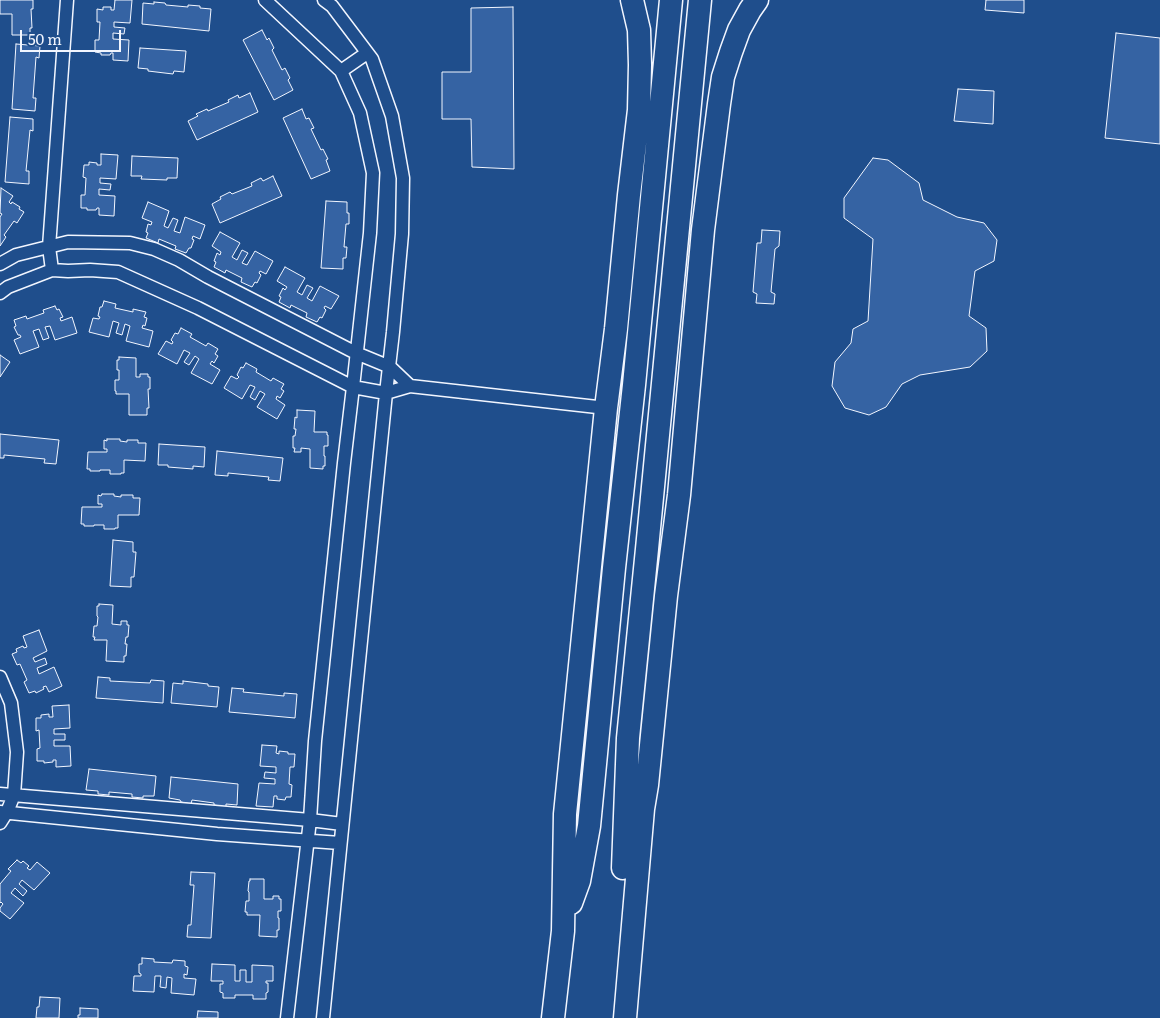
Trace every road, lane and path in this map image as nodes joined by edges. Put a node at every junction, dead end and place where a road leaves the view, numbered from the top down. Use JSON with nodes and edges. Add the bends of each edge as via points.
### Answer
{"nodes":[{"id":1,"x":67,"y":0,"type":"edge"},
{"id":2,"x":265,"y":0,"type":"edge"},
{"id":3,"x":324,"y":0,"type":"edge"},
{"id":4,"x":632,"y":0,"type":"edge"},
{"id":5,"x":671,"y":0,"type":"edge"},
{"id":6,"x":700,"y":0,"type":"edge"},
{"id":7,"x":757,"y":0,"type":"edge"},
{"id":8,"x":367,"y":53,"type":"junction"},
{"id":9,"x":341,"y":71,"type":"junction"},
{"id":10,"x":49,"y":247,"type":"junction"},
{"id":11,"x":0,"y":264,"type":"edge"},
{"id":12,"x":52,"y":270,"type":"junction"},
{"id":13,"x":0,"y":293,"type":"edge"},
{"id":14,"x":356,"y":353,"type":"junction"},
{"id":15,"x":390,"y":367,"type":"junction"},
{"id":16,"x":410,"y":386,"type":"junction"},
{"id":17,"x":353,"y":388,"type":"junction"},
{"id":18,"x":386,"y":393,"type":"junction"},
{"id":19,"x":606,"y":408,"type":"junction"},
{"id":20,"x":0,"y":677,"type":"edge"},
{"id":21,"x":0,"y":794,"type":"edge"},
{"id":22,"x":14,"y":795,"type":"junction"},
{"id":23,"x":4,"y":812,"type":"edge"},
{"id":24,"x":310,"y":820,"type":"junction"},
{"id":25,"x":0,"y":823,"type":"edge"},
{"id":26,"x":342,"y":824,"type":"junction"},
{"id":27,"x":308,"y":842,"type":"junction"},
{"id":28,"x":340,"y":844,"type":"junction"},
{"id":29,"x":563,"y":930,"type":"junction"},
{"id":30,"x":287,"y":1018,"type":"edge"},
{"id":31,"x":323,"y":1018,"type":"edge"},
{"id":32,"x":553,"y":1018,"type":"edge"},
{"id":33,"x":618,"y":1018,"type":"edge"},
{"id":34,"x":625,"y":1018,"type":"edge"}],
"edges":[{"from":1,"to":10,"type":"street"},
{"from":2,"to":9,"type":"street"},
{"from":3,"to":8,"type":"street"},
{"from":4,"to":19,"type":"highway","via":[[639,30],[639,110]]},
{"from":5,"to":29,"type":"highway","via":[[589,826],[579,881]]},
{"from":6,"to":33,"type":"highway","via":[[628,738]]},
{"from":7,"to":34,"type":"highway","via":[[739,30],[723,77],[718,104],[679,495],[643,809]]},
{"from":8,"to":9,"type":"street"},
{"from":8,"to":15,"type":"street","via":[[392,116],[404,178]]},
{"from":9,"to":14,"type":"street","via":[[360,113],[373,173],[370,232]]},
{"from":10,"to":11,"type":"street","via":[[16,255]]},
{"from":10,"to":12,"type":"street"},
{"from":10,"to":14,"type":"street","via":[[68,242],[130,243],[154,249]]},
{"from":12,"to":13,"type":"street"},
{"from":12,"to":17,"type":"street","via":[[118,272],[198,308]]},
{"from":14,"to":15,"type":"street"},
{"from":14,"to":17,"type":"street"},
{"from":15,"to":16,"type":"street"},
{"from":15,"to":18,"type":"street"},
{"from":16,"to":18,"type":"street"},
{"from":16,"to":19,"type":"street"},
{"from":17,"to":18,"type":"street"},
{"from":17,"to":24,"type":"street"},
{"from":18,"to":26,"type":"street"},
{"from":19,"to":29,"type":"highway","via":[[565,814]]},
{"from":20,"to":22,"type":"street","via":[[11,703],[17,752]]},
{"from":21,"to":22,"type":"street"},
{"from":22,"to":23,"type":"street"},
{"from":22,"to":24,"type":"street"},
{"from":23,"to":25,"type":"street"},
{"from":23,"to":27,"type":"street"},
{"from":24,"to":26,"type":"street"},
{"from":24,"to":27,"type":"street"},
{"from":26,"to":28,"type":"street"},
{"from":27,"to":28,"type":"street"},
{"from":27,"to":30,"type":"street"},
{"from":28,"to":31,"type":"street"},
{"from":29,"to":32,"type":"highway"}]}
